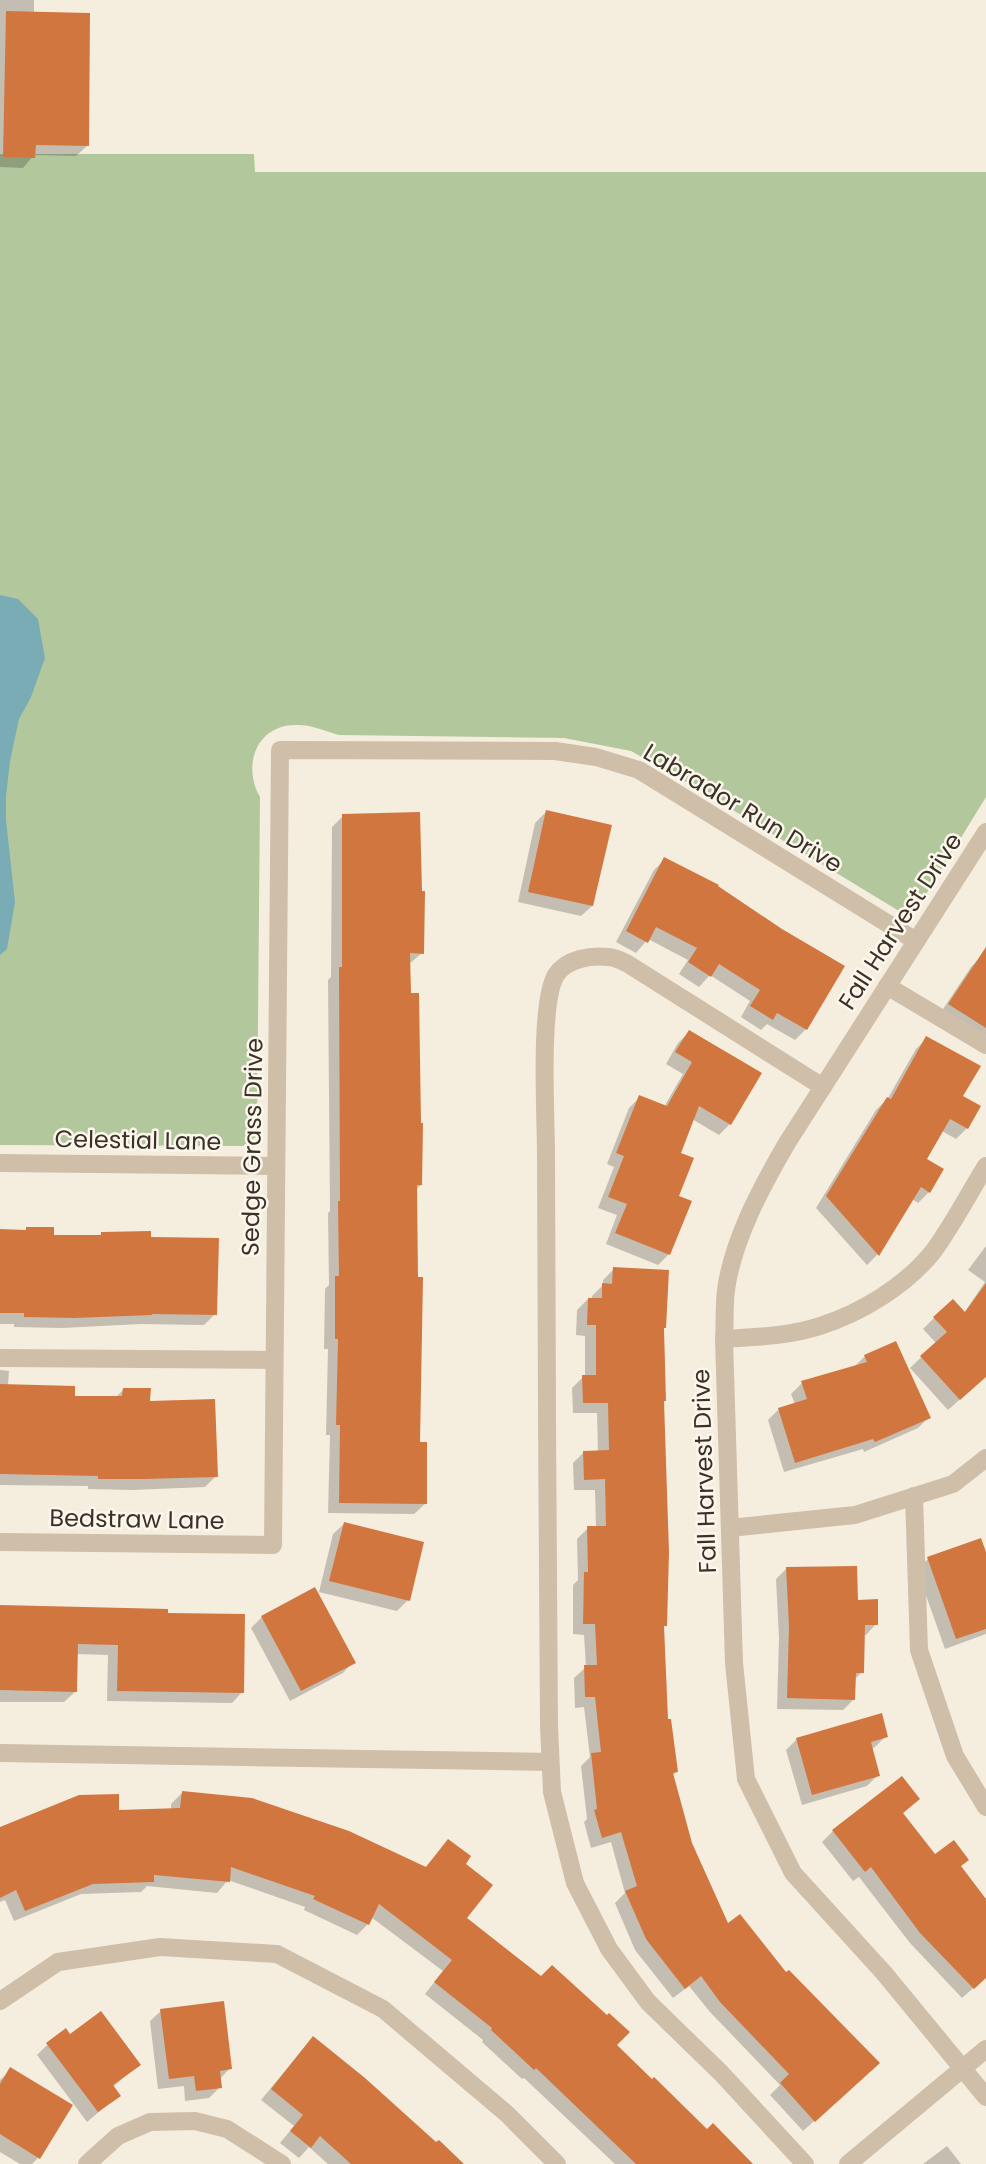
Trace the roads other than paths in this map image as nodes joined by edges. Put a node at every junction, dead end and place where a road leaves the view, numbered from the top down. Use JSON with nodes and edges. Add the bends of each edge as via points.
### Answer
{"nodes":[{"id":1,"x":280,"y":750,"type":"joint"},
{"id":2,"x":986,"y":832,"type":"edge"},
{"id":3,"x":916,"y":941,"type":"junction"},
{"id":4,"x":887,"y":986,"type":"junction"},
{"id":5,"x":986,"y":1045,"type":"edge"},
{"id":6,"x":823,"y":1087,"type":"junction"},
{"id":7,"x":0,"y":1163,"type":"edge"},
{"id":8,"x":276,"y":1166,"type":"junction"},
{"id":9,"x":986,"y":1166,"type":"edge"},
{"id":10,"x":724,"y":1339,"type":"junction"},
{"id":11,"x":0,"y":1358,"type":"edge"},
{"id":12,"x":274,"y":1360,"type":"junction"},
{"id":13,"x":986,"y":1458,"type":"edge"},
{"id":14,"x":914,"y":1496,"type":"junction"},
{"id":15,"x":730,"y":1528,"type":"junction"},
{"id":16,"x":0,"y":1542,"type":"edge"},
{"id":17,"x":273,"y":1545,"type":"joint"},
{"id":18,"x":0,"y":1753,"type":"edge"},
{"id":19,"x":551,"y":1762,"type":"junction"},
{"id":20,"x":983,"y":1795,"type":"edge"},
{"id":21,"x":0,"y":2001,"type":"edge"},
{"id":22,"x":986,"y":2049,"type":"edge"},
{"id":23,"x":963,"y":2069,"type":"junction"},
{"id":24,"x":986,"y":2097,"type":"edge"},
{"id":25,"x":87,"y":2164,"type":"edge"},
{"id":26,"x":282,"y":2164,"type":"edge"},
{"id":27,"x":557,"y":2164,"type":"edge"},
{"id":28,"x":806,"y":2164,"type":"edge"},
{"id":29,"x":848,"y":2164,"type":"edge"}],
"edges":[{"from":1,"to":3,"type":"street","name":"Labrador Run Drive","via":[[555,751],[596,757],[639,770]]},
{"from":1,"to":8,"type":"street","name":"Sedge Grass Drive"},
{"from":2,"to":3,"type":"street","name":"Fall Harvest Drive"},
{"from":3,"to":4,"type":"street","name":"Fall Harvest Drive"},
{"from":4,"to":5,"type":"street"},
{"from":4,"to":6,"type":"street","name":"Fall Harvest Drive"},
{"from":6,"to":10,"type":"street","name":"Fall Harvest Drive","via":[[761,1188],[739,1241],[726,1289]]},
{"from":6,"to":19,"type":"street","via":[[611,957],[565,965],[549,992]]},
{"from":7,"to":8,"type":"street","name":"Celestial Lane"},
{"from":8,"to":12,"type":"street","name":"Sedge Grass Drive"},
{"from":9,"to":10,"type":"street","via":[[931,1253],[866,1307],[820,1327]]},
{"from":10,"to":15,"type":"street","name":"Fall Harvest Drive"},
{"from":11,"to":12,"type":"street"},
{"from":12,"to":17,"type":"street","name":"Sedge Grass Drive"},
{"from":13,"to":14,"type":"street","via":[[953,1484]]},
{"from":14,"to":15,"type":"street","via":[[855,1515]]},
{"from":14,"to":20,"type":"street","via":[[919,1650],[955,1755]]},
{"from":15,"to":23,"type":"street","name":"Fall Harvest Drive","via":[[734,1663],[746,1779],[793,1873]]},
{"from":16,"to":17,"type":"street","name":"Bedstraw Lane"},
{"from":18,"to":19,"type":"street"},
{"from":19,"to":28,"type":"street","via":[[552,1792],[575,1883],[610,1949],[648,2001]]},
{"from":21,"to":27,"type":"street","via":[[58,1962],[160,1947],[277,1954],[383,2009],[508,2114]]},
{"from":22,"to":23,"type":"street"},
{"from":23,"to":24,"type":"street","name":"Fall Harvest Drive"},
{"from":23,"to":29,"type":"street"},
{"from":25,"to":26,"type":"street","via":[[118,2136],[150,2122],[195,2121],[227,2129]]}]}
